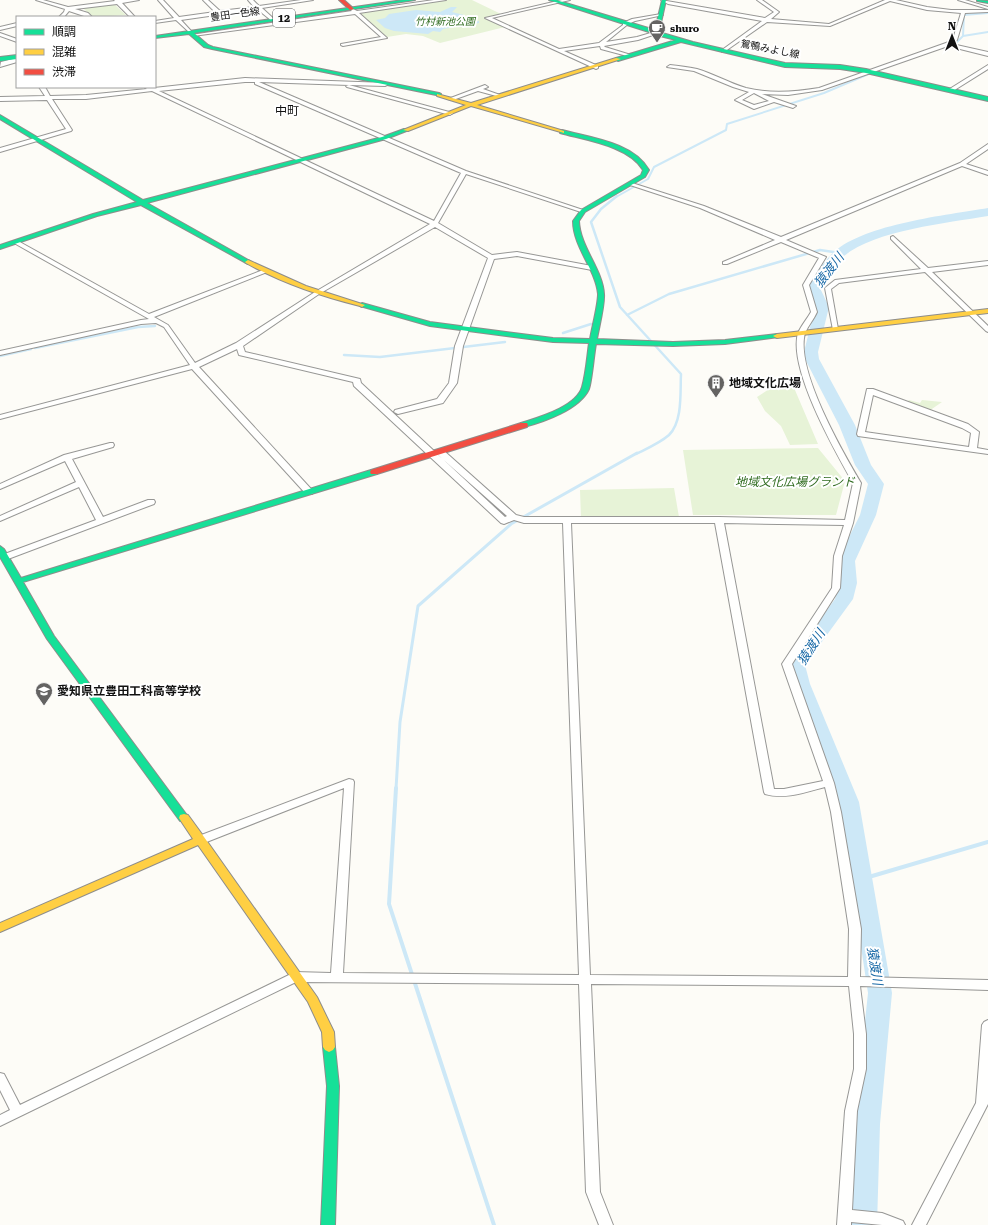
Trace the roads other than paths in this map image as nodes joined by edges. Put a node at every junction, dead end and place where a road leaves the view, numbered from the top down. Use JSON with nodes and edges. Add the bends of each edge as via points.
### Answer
{"nodes":[{"id":1,"x":50,"y":0,"type":"edge"},
{"id":2,"x":137,"y":0,"type":"edge"},
{"id":3,"x":160,"y":0,"type":"edge"},
{"id":4,"x":205,"y":0,"type":"edge"},
{"id":5,"x":250,"y":0,"type":"edge"},
{"id":6,"x":311,"y":0,"type":"edge"},
{"id":7,"x":341,"y":0,"type":"edge"},
{"id":8,"x":413,"y":0,"type":"edge"},
{"id":9,"x":444,"y":0,"type":"edge"},
{"id":10,"x":568,"y":0,"type":"edge"},
{"id":11,"x":663,"y":0,"type":"edge"},
{"id":12,"x":759,"y":0,"type":"edge"},
{"id":13,"x":890,"y":0,"type":"edge"},
{"id":14,"x":960,"y":0,"type":"edge"},
{"id":15,"x":979,"y":0,"type":"edge"},
{"id":16,"x":40,"y":1,"type":"edge"},
{"id":17,"x":117,"y":1,"type":"edge"},
{"id":18,"x":297,"y":1,"type":"edge"},
{"id":19,"x":554,"y":1,"type":"edge"},
{"id":20,"x":988,"y":2,"type":"edge"},
{"id":21,"x":258,"y":7,"type":"junction"},
{"id":22,"x":988,"y":8,"type":"edge"},
{"id":23,"x":67,"y":9,"type":"junction"},
{"id":24,"x":353,"y":11,"type":"junction"},
{"id":25,"x":988,"y":11,"type":"edge"},
{"id":26,"x":218,"y":13,"type":"junction"},
{"id":27,"x":963,"y":13,"type":"junction"},
{"id":28,"x":661,"y":15,"type":"junction"},
{"id":29,"x":62,"y":16,"type":"edge"},
{"id":30,"x":89,"y":16,"type":"edge"},
{"id":31,"x":132,"y":16,"type":"edge"},
{"id":32,"x":178,"y":19,"type":"junction"},
{"id":33,"x":272,"y":20,"type":"junction"},
{"id":34,"x":766,"y":20,"type":"junction"},
{"id":35,"x":156,"y":22,"type":"edge"},
{"id":36,"x":16,"y":24,"type":"edge"},
{"id":37,"x":625,"y":24,"type":"junction"},
{"id":38,"x":0,"y":29,"type":"edge"},
{"id":39,"x":191,"y":33,"type":"junction"},
{"id":40,"x":654,"y":33,"type":"junction"},
{"id":41,"x":0,"y":34,"type":"edge"},
{"id":42,"x":156,"y":37,"type":"edge"},
{"id":43,"x":680,"y":40,"type":"junction"},
{"id":44,"x":16,"y":41,"type":"edge"},
{"id":45,"x":602,"y":43,"type":"junction"},
{"id":46,"x":948,"y":44,"type":"junction"},
{"id":47,"x":343,"y":45,"type":"dead end"},
{"id":48,"x":559,"y":50,"type":"junction"},
{"id":49,"x":724,"y":51,"type":"junction"},
{"id":50,"x":988,"y":54,"type":"edge"},
{"id":51,"x":630,"y":56,"type":"junction"},
{"id":52,"x":16,"y":57,"type":"edge"},
{"id":53,"x":16,"y":60,"type":"edge"},
{"id":54,"x":2,"y":62,"type":"edge"},
{"id":55,"x":596,"y":67,"type":"junction"},
{"id":56,"x":670,"y":67,"type":"dead end"},
{"id":57,"x":988,"y":67,"type":"edge"},
{"id":58,"x":868,"y":71,"type":"junction"},
{"id":59,"x":252,"y":80,"type":"junction"},
{"id":60,"x":334,"y":82,"type":"junction"},
{"id":61,"x":388,"y":84,"type":"junction"},
{"id":62,"x":484,"y":86,"type":"dead end"},
{"id":63,"x":43,"y":88,"type":"edge"},
{"id":64,"x":149,"y":88,"type":"edge"},
{"id":65,"x":477,"y":89,"type":"junction"},
{"id":66,"x":154,"y":90,"type":"junction"},
{"id":67,"x":950,"y":90,"type":"junction"},
{"id":68,"x":754,"y":91,"type":"junction"},
{"id":69,"x":498,"y":96,"type":"junction"},
{"id":70,"x":48,"y":98,"type":"junction"},
{"id":71,"x":0,"y":99,"type":"edge"},
{"id":72,"x":451,"y":99,"type":"junction"},
{"id":73,"x":988,"y":99,"type":"edge"},
{"id":74,"x":776,"y":100,"type":"junction"},
{"id":75,"x":470,"y":105,"type":"junction"},
{"id":76,"x":792,"y":106,"type":"dead end"},
{"id":77,"x":450,"y":113,"type":"junction"},
{"id":78,"x":0,"y":117,"type":"edge"},
{"id":79,"x":384,"y":138,"type":"junction"},
{"id":80,"x":37,"y":139,"type":"junction"},
{"id":81,"x":988,"y":146,"type":"edge"},
{"id":82,"x":0,"y":150,"type":"edge"},
{"id":83,"x":301,"y":160,"type":"junction"},
{"id":84,"x":962,"y":164,"type":"junction"},
{"id":85,"x":464,"y":172,"type":"junction"},
{"id":86,"x":988,"y":173,"type":"edge"},
{"id":87,"x":630,"y":184,"type":"junction"},
{"id":88,"x":143,"y":203,"type":"junction"},
{"id":89,"x":583,"y":211,"type":"junction"},
{"id":90,"x":435,"y":224,"type":"junction"},
{"id":91,"x":893,"y":238,"type":"dead end"},
{"id":92,"x":781,"y":240,"type":"junction"},
{"id":93,"x":16,"y":242,"type":"junction"},
{"id":94,"x":0,"y":247,"type":"edge"},
{"id":95,"x":491,"y":257,"type":"junction"},
{"id":96,"x":725,"y":263,"type":"dead end"},
{"id":97,"x":988,"y":264,"type":"edge"},
{"id":98,"x":592,"y":268,"type":"junction"},
{"id":99,"x":265,"y":271,"type":"junction"},
{"id":100,"x":928,"y":271,"type":"junction"},
{"id":101,"x":317,"y":293,"type":"junction"},
{"id":102,"x":988,"y":311,"type":"edge"},
{"id":103,"x":972,"y":314,"type":"junction"},
{"id":104,"x":150,"y":316,"type":"junction"},
{"id":105,"x":158,"y":321,"type":"junction"},
{"id":106,"x":464,"y":329,"type":"junction"},
{"id":107,"x":835,"y":329,"type":"junction"},
{"id":108,"x":988,"y":330,"type":"edge"},
{"id":109,"x":802,"y":333,"type":"junction"},
{"id":110,"x":594,"y":343,"type":"junction"},
{"id":111,"x":239,"y":345,"type":"junction"},
{"id":112,"x":0,"y":353,"type":"edge"},
{"id":113,"x":194,"y":366,"type":"junction"},
{"id":114,"x":398,"y":412,"type":"dead end"},
{"id":115,"x":0,"y":417,"type":"edge"},
{"id":116,"x":110,"y":445,"type":"dead end"},
{"id":117,"x":973,"y":450,"type":"junction"},
{"id":118,"x":988,"y":452,"type":"edge"},
{"id":119,"x":436,"y":453,"type":"junction"},
{"id":120,"x":67,"y":457,"type":"junction"},
{"id":121,"x":81,"y":483,"type":"junction"},
{"id":122,"x":0,"y":487,"type":"edge"},
{"id":123,"x":309,"y":492,"type":"junction"},
{"id":124,"x":151,"y":502,"type":"dead end"},
{"id":125,"x":0,"y":519,"type":"edge"},
{"id":126,"x":567,"y":520,"type":"junction"},
{"id":127,"x":719,"y":520,"type":"junction"},
{"id":128,"x":101,"y":521,"type":"junction"},
{"id":129,"x":848,"y":523,"type":"junction"},
{"id":130,"x":2,"y":553,"type":"edge"},
{"id":131,"x":19,"y":581,"type":"junction"},
{"id":132,"x":829,"y":783,"type":"junction"},
{"id":133,"x":200,"y":840,"type":"junction"},
{"id":134,"x":0,"y":928,"type":"edge"},
{"id":135,"x":295,"y":977,"type":"junction"},
{"id":136,"x":337,"y":977,"type":"junction"},
{"id":137,"x":584,"y":980,"type":"junction"},
{"id":138,"x":860,"y":982,"type":"junction"},
{"id":139,"x":988,"y":985,"type":"edge"},
{"id":140,"x":988,"y":1025,"type":"edge"},
{"id":141,"x":0,"y":1078,"type":"edge"},
{"id":142,"x":17,"y":1112,"type":"junction"},
{"id":143,"x":0,"y":1121,"type":"edge"},
{"id":144,"x":847,"y":1219,"type":"edge"},
{"id":145,"x":328,"y":1225,"type":"edge"},
{"id":146,"x":606,"y":1225,"type":"edge"},
{"id":147,"x":898,"y":1225,"type":"edge"},
{"id":148,"x":919,"y":1225,"type":"edge"}],
"edges":[{"from":1,"to":16,"type":"street"},
{"from":2,"to":17,"type":"street"},
{"from":3,"to":32,"type":"street"},
{"from":4,"to":26,"type":"street"},
{"from":5,"to":21,"type":"street"},
{"from":6,"to":18,"type":"street"},
{"from":7,"to":24,"type":"main road"},
{"from":8,"to":24,"type":"main road","name":"豊田一色線","number":"12"},
{"from":9,"to":24,"type":"street"},
{"from":10,"to":19,"type":"street"},
{"from":11,"to":28,"type":"main road"},
{"from":11,"to":34,"type":"street"},
{"from":12,"to":34,"type":"street","via":[[777,12]]},
{"from":13,"to":27,"type":"street"},
{"from":13,"to":34,"type":"street","via":[[830,26]]},
{"from":14,"to":22,"type":"street"},
{"from":15,"to":20,"type":"main road"},
{"from":16,"to":23,"type":"street"},
{"from":17,"to":23,"type":"street"},
{"from":17,"to":31,"type":"street"},
{"from":18,"to":21,"type":"street"},
{"from":19,"to":37,"type":"main road","name":"鴛鴨みよし線"},
{"from":19,"to":48,"type":"street","via":[[487,18]]},
{"from":21,"to":26,"type":"street"},
{"from":21,"to":33,"type":"street"},
{"from":23,"to":29,"type":"street"},
{"from":23,"to":30,"type":"street"},
{"from":24,"to":33,"type":"main road","name":"豊田一色線","number":"12"},
{"from":24,"to":39,"type":"street"},
{"from":24,"to":47,"type":"street","via":[[385,38]]},
{"from":25,"to":27,"type":"street"},
{"from":26,"to":32,"type":"street"},
{"from":27,"to":46,"type":"street","via":[[955,40]]},
{"from":28,"to":37,"type":"street"},
{"from":28,"to":40,"type":"main road","via":[[657,31]]},
{"from":32,"to":35,"type":"street"},
{"from":32,"to":39,"type":"street"},
{"from":33,"to":39,"type":"main road","name":"豊田一色線","number":"12"},
{"from":34,"to":49,"type":"street"},
{"from":36,"to":38,"type":"street"},
{"from":37,"to":40,"type":"main road","name":"鴛鴨みよし線"},
{"from":37,"to":45,"type":"street"},
{"from":39,"to":42,"type":"main road","name":"豊田一色線","number":"12"},
{"from":39,"to":61,"type":"main road","via":[[206,46],[218,50]]},
{"from":40,"to":43,"type":"main road","name":"鴛鴨みよし線"},
{"from":40,"to":45,"type":"street","via":[[640,39]]},
{"from":41,"to":44,"type":"street","via":[[5,39]]},
{"from":43,"to":49,"type":"main road","name":"鴛鴨みよし線"},
{"from":43,"to":51,"type":"main road"},
{"from":45,"to":48,"type":"street"},
{"from":45,"to":51,"type":"street","via":[[603,48]]},
{"from":46,"to":50,"type":"street"},
{"from":46,"to":58,"type":"street"},
{"from":48,"to":55,"type":"street"},
{"from":49,"to":58,"type":"main road","name":"鴛鴨みよし線","via":[[792,66]]},
{"from":51,"to":55,"type":"main road"},
{"from":52,"to":54,"type":"main road"},
{"from":53,"to":54,"type":"street"},
{"from":55,"to":69,"type":"main road"},
{"from":56,"to":68,"type":"street","via":[[694,70]]},
{"from":57,"to":67,"type":"street"},
{"from":58,"to":67,"type":"main road","name":"鴛鴨みよし線"},
{"from":58,"to":68,"type":"street","via":[[808,92],[785,95]]},
{"from":59,"to":60,"type":"street"},
{"from":59,"to":66,"type":"street"},
{"from":59,"to":79,"type":"street"},
{"from":60,"to":61,"type":"street"},
{"from":60,"to":77,"type":"street"},
{"from":61,"to":72,"type":"main road"},
{"from":62,"to":65,"type":"street"},
{"from":63,"to":70,"type":"street"},
{"from":64,"to":66,"type":"street"},
{"from":65,"to":69,"type":"street"},
{"from":65,"to":72,"type":"street"},
{"from":66,"to":70,"type":"street"},
{"from":66,"to":83,"type":"street"},
{"from":67,"to":73,"type":"main road","name":"鴛鴨みよし線"},
{"from":68,"to":74,"type":"street"},
{"from":68,"to":74,"type":"street","via":[[738,100],[754,107]]},
{"from":69,"to":75,"type":"main road"},
{"from":70,"to":71,"type":"street"},
{"from":70,"to":80,"type":"street","via":[[68,130]]},
{"from":72,"to":75,"type":"main road"},
{"from":74,"to":76,"type":"street"},
{"from":75,"to":77,"type":"main road"},
{"from":75,"to":87,"type":"main road","via":[[629,152],[644,163],[646,170],[643,176]]},
{"from":77,"to":79,"type":"main road"},
{"from":78,"to":80,"type":"main road"},
{"from":79,"to":83,"type":"main road"},
{"from":79,"to":85,"type":"street"},
{"from":80,"to":82,"type":"street"},
{"from":80,"to":88,"type":"main road"},
{"from":81,"to":84,"type":"street"},
{"from":83,"to":88,"type":"main road"},
{"from":83,"to":90,"type":"street"},
{"from":84,"to":86,"type":"street"},
{"from":84,"to":92,"type":"street"},
{"from":85,"to":89,"type":"street"},
{"from":85,"to":90,"type":"street"},
{"from":87,"to":89,"type":"main road"},
{"from":87,"to":92,"type":"street","via":[[702,207]]},
{"from":88,"to":93,"type":"main road","via":[[95,215]]},
{"from":88,"to":99,"type":"main road"},
{"from":89,"to":98,"type":"main road","via":[[576,220],[576,231]]},
{"from":90,"to":95,"type":"street"},
{"from":90,"to":101,"type":"street"},
{"from":91,"to":100,"type":"street"},
{"from":92,"to":96,"type":"street"},
{"from":92,"to":109,"type":"street","via":[[823,257],[806,285],[814,312]]},
{"from":93,"to":94,"type":"main road"},
{"from":93,"to":104,"type":"street"},
{"from":95,"to":98,"type":"street","via":[[517,254]]},
{"from":95,"to":106,"type":"street"},
{"from":97,"to":100,"type":"street"},
{"from":98,"to":110,"type":"main road","via":[[599,282],[601,294]]},
{"from":99,"to":101,"type":"main road"},
{"from":99,"to":104,"type":"street"},
{"from":100,"to":103,"type":"street"},
{"from":100,"to":107,"type":"street","via":[[837,280],[828,288]]},
{"from":101,"to":106,"type":"main road","via":[[430,324]]},
{"from":101,"to":111,"type":"street"},
{"from":102,"to":103,"type":"main road"},
{"from":103,"to":107,"type":"main road"},
{"from":103,"to":108,"type":"street"},
{"from":104,"to":105,"type":"street"},
{"from":105,"to":112,"type":"street","via":[[141,322]]},
{"from":105,"to":113,"type":"street","via":[[166,326]]},
{"from":106,"to":110,"type":"main road"},
{"from":106,"to":114,"type":"street","via":[[453,383],[440,401]]},
{"from":107,"to":109,"type":"main road"},
{"from":109,"to":110,"type":"main road","via":[[726,342]]},
{"from":109,"to":129,"type":"street","via":[[800,354],[808,381],[836,447],[857,483]]},
{"from":110,"to":119,"type":"main road","via":[[585,389],[566,408],[522,426]]},
{"from":111,"to":113,"type":"street"},
{"from":111,"to":119,"type":"street","via":[[242,354],[358,381],[357,384]]},
{"from":113,"to":115,"type":"street"},
{"from":113,"to":123,"type":"street"},
{"from":116,"to":120,"type":"street"},
{"from":117,"to":117,"type":"street","via":[[861,434],[870,391],[976,432]]},
{"from":117,"to":118,"type":"street"},
{"from":119,"to":123,"type":"main road"},
{"from":119,"to":126,"type":"street","via":[[504,521],[512,517],[524,520]]},
{"from":120,"to":121,"type":"street"},
{"from":120,"to":122,"type":"street"},
{"from":121,"to":125,"type":"street"},
{"from":121,"to":128,"type":"street"},
{"from":123,"to":131,"type":"main road"},
{"from":124,"to":128,"type":"street"},
{"from":126,"to":127,"type":"street"},
{"from":126,"to":137,"type":"street"},
{"from":127,"to":129,"type":"street"},
{"from":127,"to":132,"type":"street","via":[[769,792],[784,793]]},
{"from":128,"to":130,"type":"street"},
{"from":129,"to":132,"type":"street","via":[[838,556],[836,588],[788,664]]},
{"from":130,"to":131,"type":"main road"},
{"from":131,"to":133,"type":"main road","via":[[50,638]]},
{"from":132,"to":138,"type":"street","via":[[855,929]]},
{"from":133,"to":134,"type":"main road"},
{"from":133,"to":135,"type":"main road"},
{"from":133,"to":136,"type":"street","via":[[349,782]]},
{"from":135,"to":136,"type":"street"},
{"from":135,"to":142,"type":"street"},
{"from":135,"to":145,"type":"main road","via":[[313,1000],[328,1032],[333,1086]]},
{"from":136,"to":137,"type":"street"},
{"from":137,"to":138,"type":"street"},
{"from":137,"to":146,"type":"street","via":[[593,1192]]},
{"from":138,"to":139,"type":"street"},
{"from":138,"to":144,"type":"street","via":[[860,1069],[851,1111]]},
{"from":140,"to":148,"type":"street","via":[[982,1103]]},
{"from":141,"to":142,"type":"street"},
{"from":142,"to":143,"type":"street"},
{"from":144,"to":147,"type":"street","via":[[882,1219]]}]}
